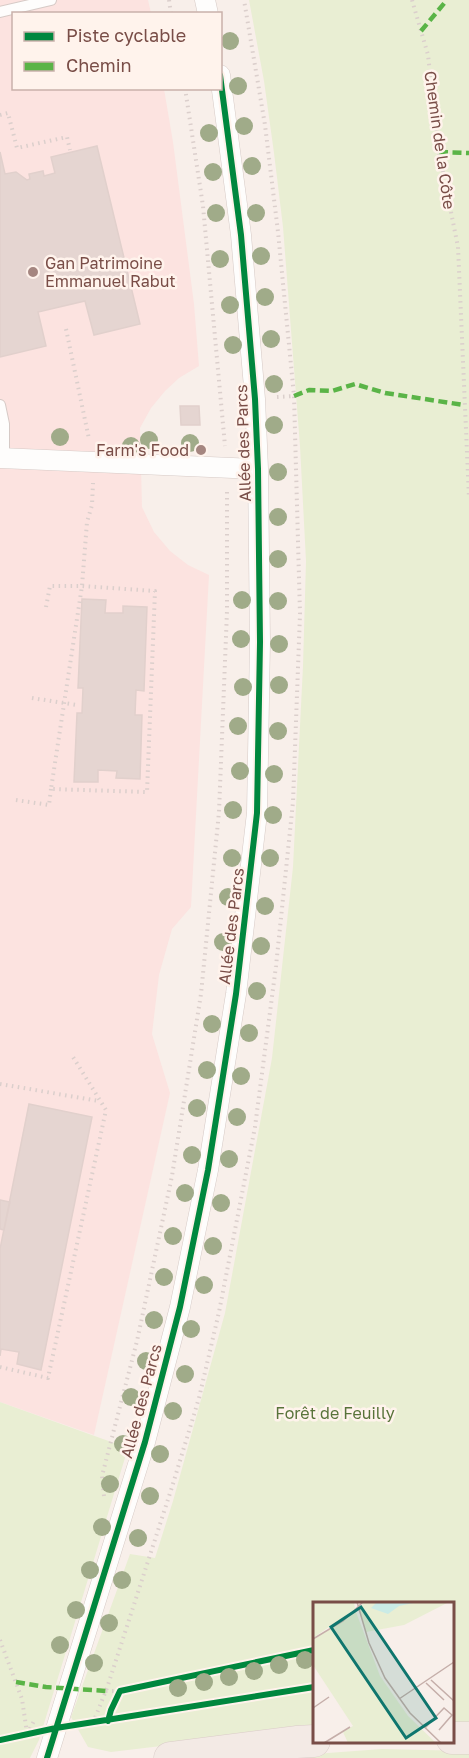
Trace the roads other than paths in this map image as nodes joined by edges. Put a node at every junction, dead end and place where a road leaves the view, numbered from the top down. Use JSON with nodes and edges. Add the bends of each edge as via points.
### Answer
{"nodes":[{"id":1,"x":51,"y":0,"type":"edge"},
{"id":2,"x":0,"y":12,"type":"edge"},
{"id":3,"x":222,"y":90,"type":"edge"},
{"id":4,"x":0,"y":405,"type":"edge"},
{"id":5,"x":2,"y":458,"type":"edge"},
{"id":6,"x":258,"y":469,"type":"junction"},
{"id":7,"x":313,"y":1741,"type":"edge"},
{"id":8,"x":47,"y":1758,"type":"edge"},
{"id":9,"x":170,"y":1758,"type":"edge"}],
"edges":[{"from":1,"to":2,"type":"lane"},
{"from":3,"to":6,"type":"street","name":"Allée des Parcs","via":[[241,235]]},
{"from":4,"to":5,"type":"lane","via":[[4,424]]},
{"from":5,"to":6,"type":"street"},
{"from":6,"to":8,"type":"street","name":"Allée des Parcs","via":[[257,813],[235,1006],[180,1307],[145,1442]]},
{"from":7,"to":9,"type":"main road"}]}
